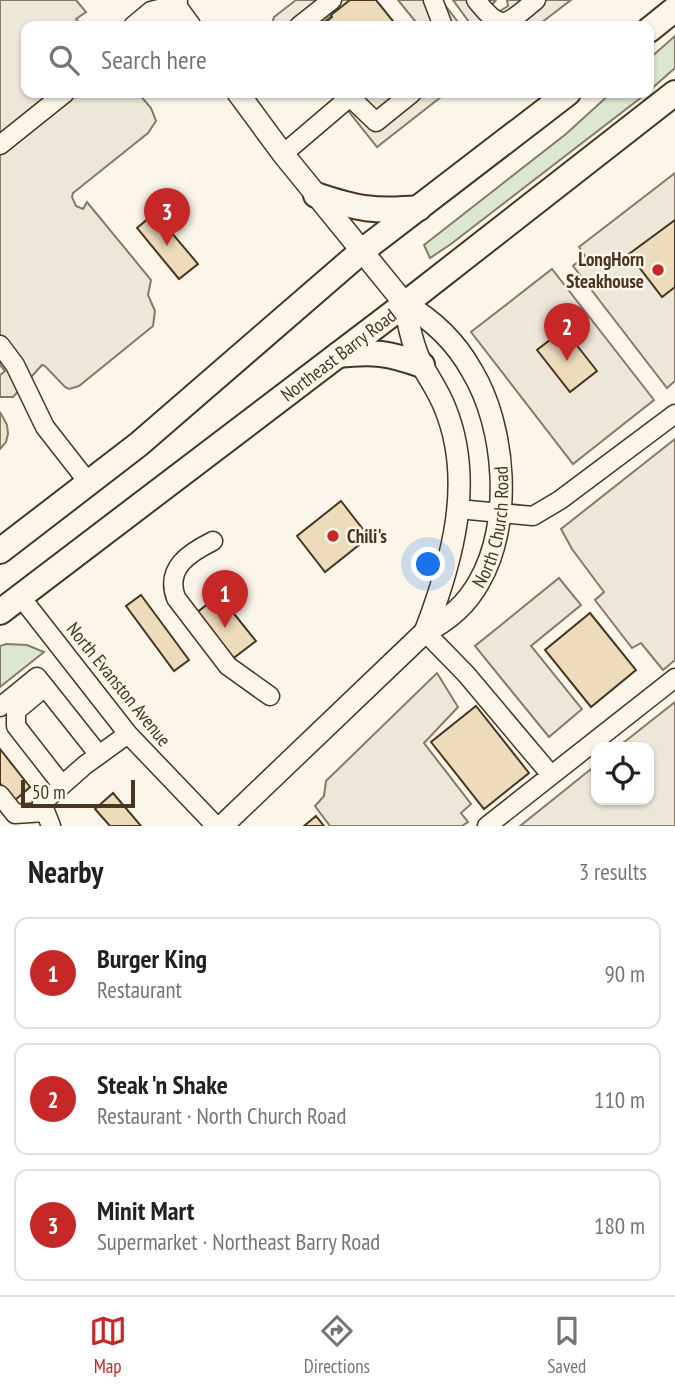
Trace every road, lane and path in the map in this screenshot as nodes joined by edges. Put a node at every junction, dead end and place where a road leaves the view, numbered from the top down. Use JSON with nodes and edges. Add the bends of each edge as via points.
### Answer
{"nodes":[{"id":1,"x":332,"y":0,"type":"edge"},
{"id":2,"x":433,"y":0,"type":"edge"},
{"id":3,"x":476,"y":0,"type":"edge"},
{"id":4,"x":536,"y":0,"type":"edge"},
{"id":5,"x":176,"y":2,"type":"edge"},
{"id":6,"x":675,"y":9,"type":"edge"},
{"id":7,"x":139,"y":21,"type":"edge"},
{"id":8,"x":163,"y":21,"type":"edge"},
{"id":9,"x":187,"y":21,"type":"edge"},
{"id":10,"x":305,"y":21,"type":"edge"},
{"id":11,"x":441,"y":21,"type":"edge"},
{"id":12,"x":497,"y":21,"type":"edge"},
{"id":13,"x":505,"y":21,"type":"edge"},
{"id":14,"x":654,"y":26,"type":"edge"},
{"id":15,"x":675,"y":93,"type":"edge"},
{"id":16,"x":59,"y":98,"type":"edge"},
{"id":17,"x":242,"y":98,"type":"edge"},
{"id":18,"x":345,"y":98,"type":"edge"},
{"id":19,"x":351,"y":98,"type":"edge"},
{"id":20,"x":406,"y":98,"type":"edge"},
{"id":21,"x":562,"y":98,"type":"edge"},
{"id":22,"x":0,"y":145,"type":"edge"},
{"id":23,"x":284,"y":154,"type":"junction"},
{"id":24,"x":316,"y":195,"type":"junction"},
{"id":25,"x":419,"y":208,"type":"junction"},
{"id":26,"x":362,"y":251,"type":"junction"},
{"id":27,"x":405,"y":304,"type":"junction"},
{"id":28,"x":0,"y":345,"type":"edge"},
{"id":29,"x":337,"y":355,"type":"junction"},
{"id":30,"x":422,"y":365,"type":"junction"},
{"id":31,"x":675,"y":414,"type":"edge"},
{"id":32,"x":88,"y":482,"type":"junction"},
{"id":33,"x":458,"y":509,"type":"junction"},
{"id":34,"x":500,"y":511,"type":"junction"},
{"id":35,"x":213,"y":541,"type":"dead end"},
{"id":36,"x":0,"y":551,"type":"edge"},
{"id":37,"x":20,"y":596,"type":"junction"},
{"id":38,"x":0,"y":612,"type":"edge"},
{"id":39,"x":425,"y":632,"type":"junction"},
{"id":40,"x":675,"y":678,"type":"edge"},
{"id":41,"x":45,"y":687,"type":"junction"},
{"id":42,"x":270,"y":696,"type":"dead end"},
{"id":43,"x":0,"y":708,"type":"edge"},
{"id":44,"x":128,"y":734,"type":"junction"},
{"id":45,"x":99,"y":755,"type":"junction"},
{"id":46,"x":551,"y":775,"type":"junction"},
{"id":47,"x":62,"y":785,"type":"junction"},
{"id":48,"x":0,"y":795,"type":"edge"},
{"id":49,"x":48,"y":819,"type":"edge"},
{"id":50,"x":216,"y":826,"type":"edge"},
{"id":51,"x":222,"y":826,"type":"edge"},
{"id":52,"x":487,"y":826,"type":"edge"}],
"edges":[{"from":1,"to":10,"type":"street"},
{"from":2,"to":11,"type":"street"},
{"from":3,"to":12,"type":"street"},
{"from":4,"to":13,"type":"street"},
{"from":5,"to":7,"type":"street"},
{"from":5,"to":8,"type":"street"},
{"from":5,"to":9,"type":"main road"},
{"from":6,"to":14,"type":"highway"},
{"from":15,"to":27,"type":"highway","name":"Northeast Barry Road"},
{"from":16,"to":22,"type":"street"},
{"from":17,"to":23,"type":"main road","name":"North Church Road"},
{"from":18,"to":23,"type":"street"},
{"from":19,"to":20,"type":"street","via":[[376,122]]},
{"from":21,"to":25,"type":"highway"},
{"from":23,"to":24,"type":"main road","name":"North Church Road"},
{"from":24,"to":25,"type":"highway","via":[[364,210]]},
{"from":24,"to":26,"type":"main road","name":"North Church Road"},
{"from":25,"to":26,"type":"highway"},
{"from":26,"to":27,"type":"main road","name":"North Church Road"},
{"from":26,"to":32,"type":"highway","via":[[139,444]]},
{"from":27,"to":29,"type":"highway","name":"Northeast Barry Road"},
{"from":27,"to":30,"type":"main road","name":"North Church Road"},
{"from":27,"to":34,"type":"main road","name":"North Church Road","via":[[445,334],[486,399],[496,428]]},
{"from":28,"to":32,"type":"street","via":[[15,365],[45,427]]},
{"from":29,"to":30,"type":"highway","via":[[388,354]]},
{"from":29,"to":37,"type":"highway","name":"Northeast Barry Road"},
{"from":30,"to":33,"type":"main road","name":"North Church Road","via":[[453,429]]},
{"from":31,"to":34,"type":"street","via":[[533,516]]},
{"from":32,"to":36,"type":"highway"},
{"from":33,"to":34,"type":"street"},
{"from":33,"to":39,"type":"main road","name":"North Church Road","via":[[453,548]]},
{"from":34,"to":39,"type":"main road","name":"North Church Road","via":[[480,582],[442,624]]},
{"from":35,"to":42,"type":"street","via":[[178,567],[172,588],[229,666]]},
{"from":37,"to":38,"type":"highway","name":"Northeast Barry Road"},
{"from":37,"to":44,"type":"street","name":"North Evanston Avenue"},
{"from":39,"to":46,"type":"street"},
{"from":39,"to":51,"type":"main road","name":"North Church Road"},
{"from":40,"to":46,"type":"street"},
{"from":41,"to":43,"type":"street","via":[[37,677]]},
{"from":41,"to":45,"type":"street"},
{"from":41,"to":47,"type":"street","via":[[16,711],[16,726]]},
{"from":44,"to":45,"type":"street"},
{"from":44,"to":50,"type":"street","name":"North Evanston Avenue"},
{"from":45,"to":47,"type":"street"},
{"from":46,"to":52,"type":"street"},
{"from":47,"to":49,"type":"street","via":[[42,803]]},
{"from":48,"to":49,"type":"street","via":[[15,814]]}]}
